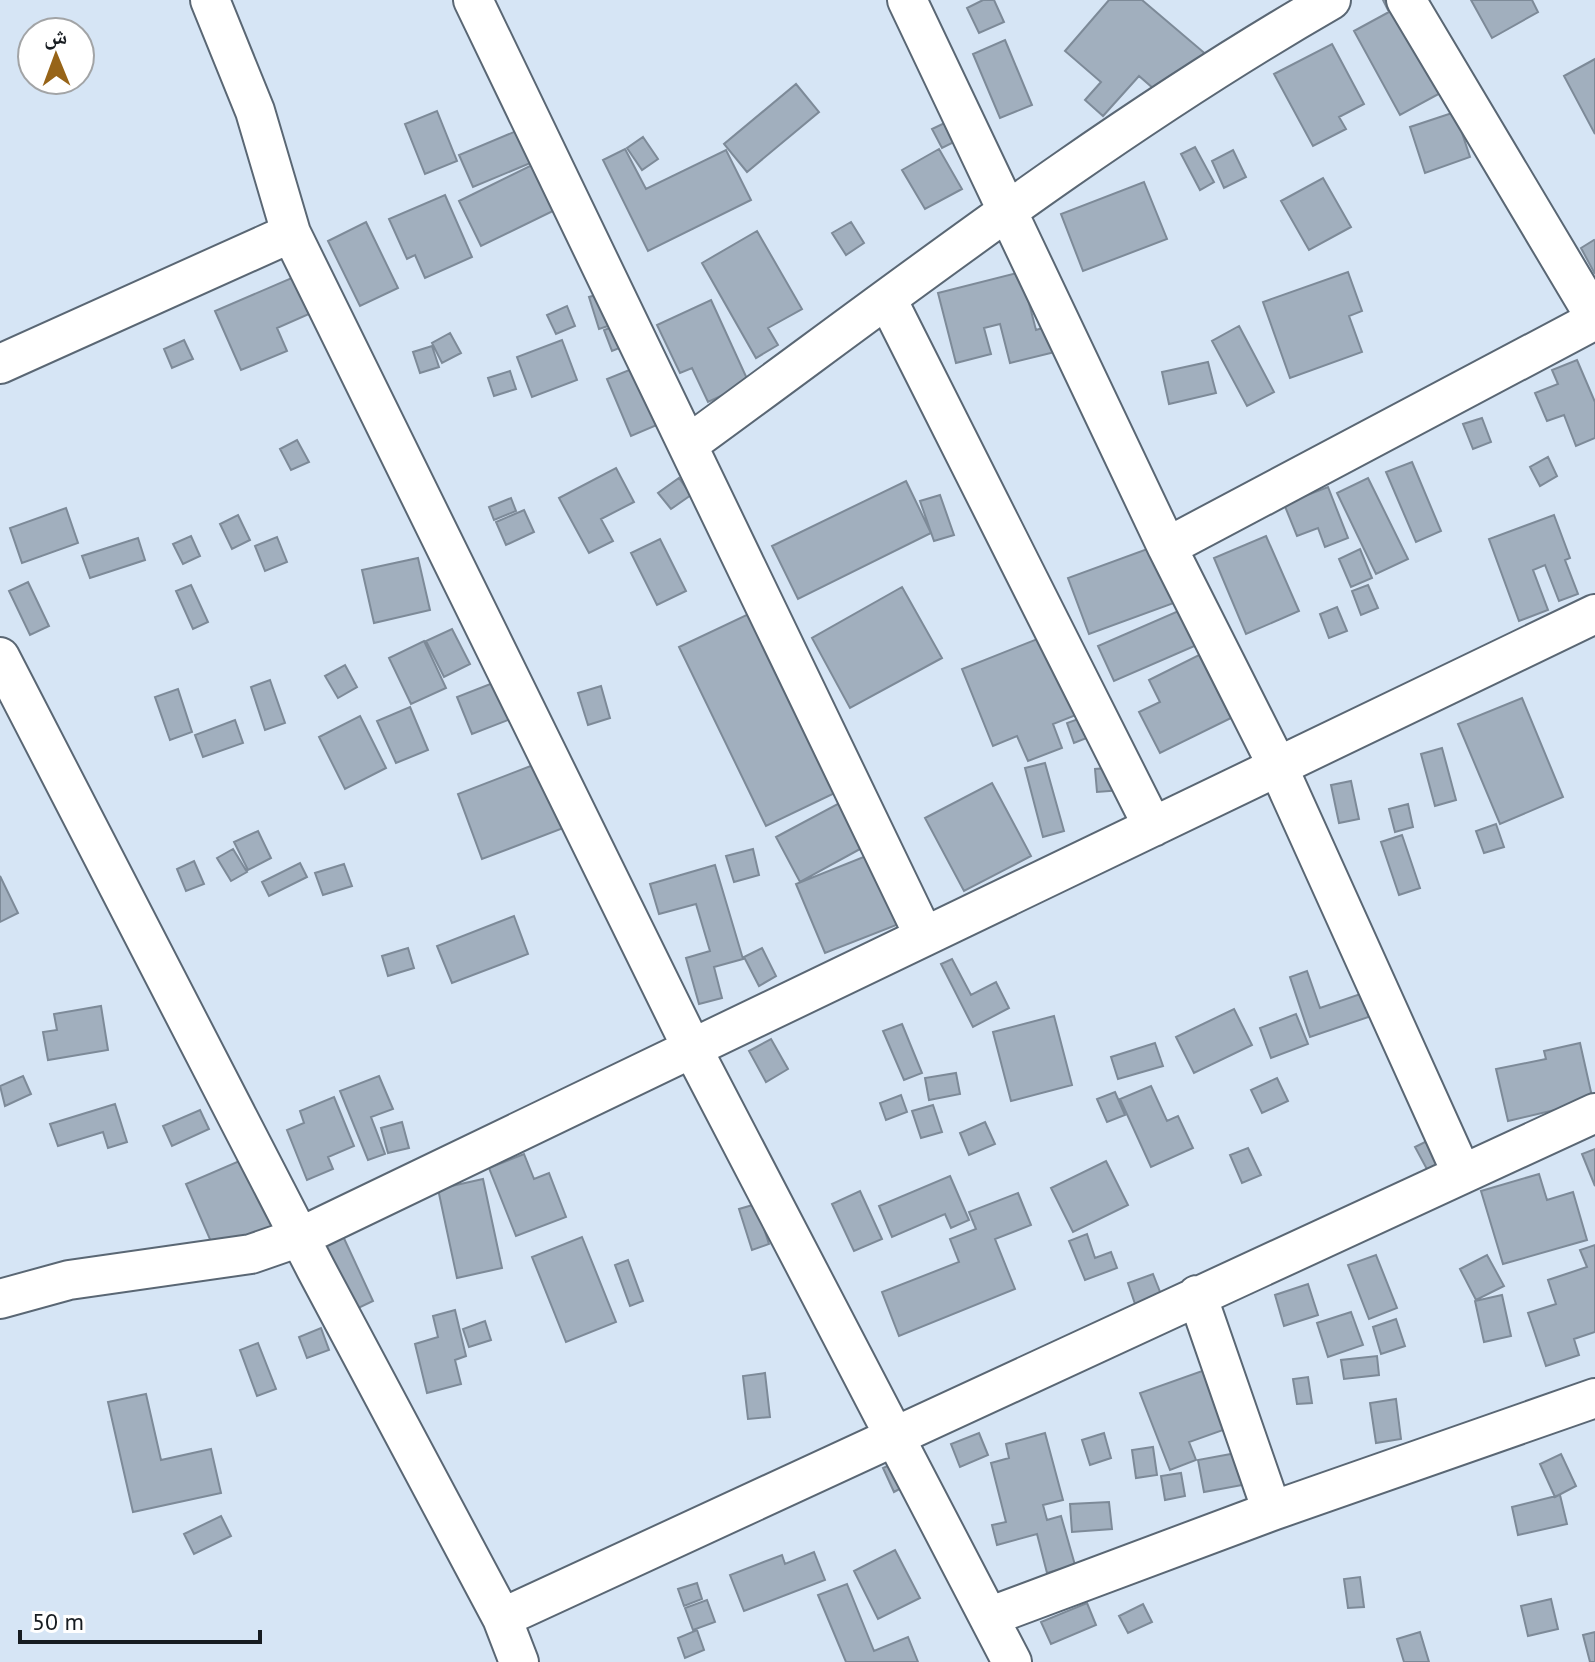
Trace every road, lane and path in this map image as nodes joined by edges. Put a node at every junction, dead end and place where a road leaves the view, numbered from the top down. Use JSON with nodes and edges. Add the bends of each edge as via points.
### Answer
{"nodes":[{"id":1,"x":210,"y":0,"type":"edge"},
{"id":2,"x":473,"y":0,"type":"edge"},
{"id":3,"x":907,"y":0,"type":"edge"},
{"id":4,"x":1331,"y":0,"type":"edge"},
{"id":5,"x":1406,"y":0,"type":"edge"},
{"id":6,"x":1007,"y":211,"type":"junction"},
{"id":7,"x":291,"y":233,"type":"junction"},
{"id":8,"x":887,"y":299,"type":"junction"},
{"id":9,"x":1595,"y":318,"type":"edge"},
{"id":10,"x":0,"y":364,"type":"edge"},
{"id":11,"x":689,"y":444,"type":"junction"},
{"id":12,"x":1167,"y":547,"type":"junction"},
{"id":13,"x":1595,"y":614,"type":"edge"},
{"id":14,"x":0,"y":657,"type":"edge"},
{"id":15,"x":1278,"y":767,"type":"junction"},
{"id":16,"x":1153,"y":827,"type":"junction"},
{"id":17,"x":924,"y":936,"type":"junction"},
{"id":18,"x":692,"y":1048,"type":"junction"},
{"id":19,"x":1595,"y":1113,"type":"edge"},
{"id":20,"x":1462,"y":1174,"type":"junction"},
{"id":21,"x":300,"y":1237,"type":"junction"},
{"id":22,"x":1197,"y":1295,"type":"junction"},
{"id":23,"x":0,"y":1299,"type":"edge"},
{"id":24,"x":1595,"y":1398,"type":"edge"},
{"id":25,"x":895,"y":1436,"type":"junction"},
{"id":26,"x":1272,"y":1511,"type":"junction"},
{"id":27,"x":991,"y":1616,"type":"junction"},
{"id":28,"x":506,"y":1648,"type":"edge"},
{"id":29,"x":1012,"y":1662,"type":"edge"}],
"edges":[{"from":1,"to":7,"type":"street","via":[[255,111]]},
{"from":2,"to":11,"type":"street"},
{"from":3,"to":6,"type":"street"},
{"from":4,"to":6,"type":"street","via":[[1227,60]]},
{"from":5,"to":9,"type":"street"},
{"from":6,"to":8,"type":"street"},
{"from":6,"to":12,"type":"street"},
{"from":7,"to":10,"type":"street"},
{"from":7,"to":18,"type":"street"},
{"from":8,"to":11,"type":"street"},
{"from":8,"to":16,"type":"street"},
{"from":9,"to":12,"type":"street"},
{"from":11,"to":17,"type":"street"},
{"from":12,"to":15,"type":"street"},
{"from":13,"to":15,"type":"street"},
{"from":14,"to":21,"type":"street"},
{"from":15,"to":16,"type":"street"},
{"from":15,"to":20,"type":"street"},
{"from":16,"to":17,"type":"street"},
{"from":17,"to":18,"type":"street"},
{"from":18,"to":21,"type":"street"},
{"from":18,"to":25,"type":"street"},
{"from":19,"to":20,"type":"street"},
{"from":20,"to":22,"type":"street"},
{"from":21,"to":23,"type":"street","via":[[251,1254],[69,1280]]},
{"from":21,"to":28,"type":"street"},
{"from":22,"to":25,"type":"street"},
{"from":22,"to":26,"type":"street"},
{"from":24,"to":26,"type":"street"},
{"from":25,"to":27,"type":"street"},
{"from":25,"to":28,"type":"street"},
{"from":26,"to":27,"type":"street"},
{"from":27,"to":29,"type":"street"}]}
